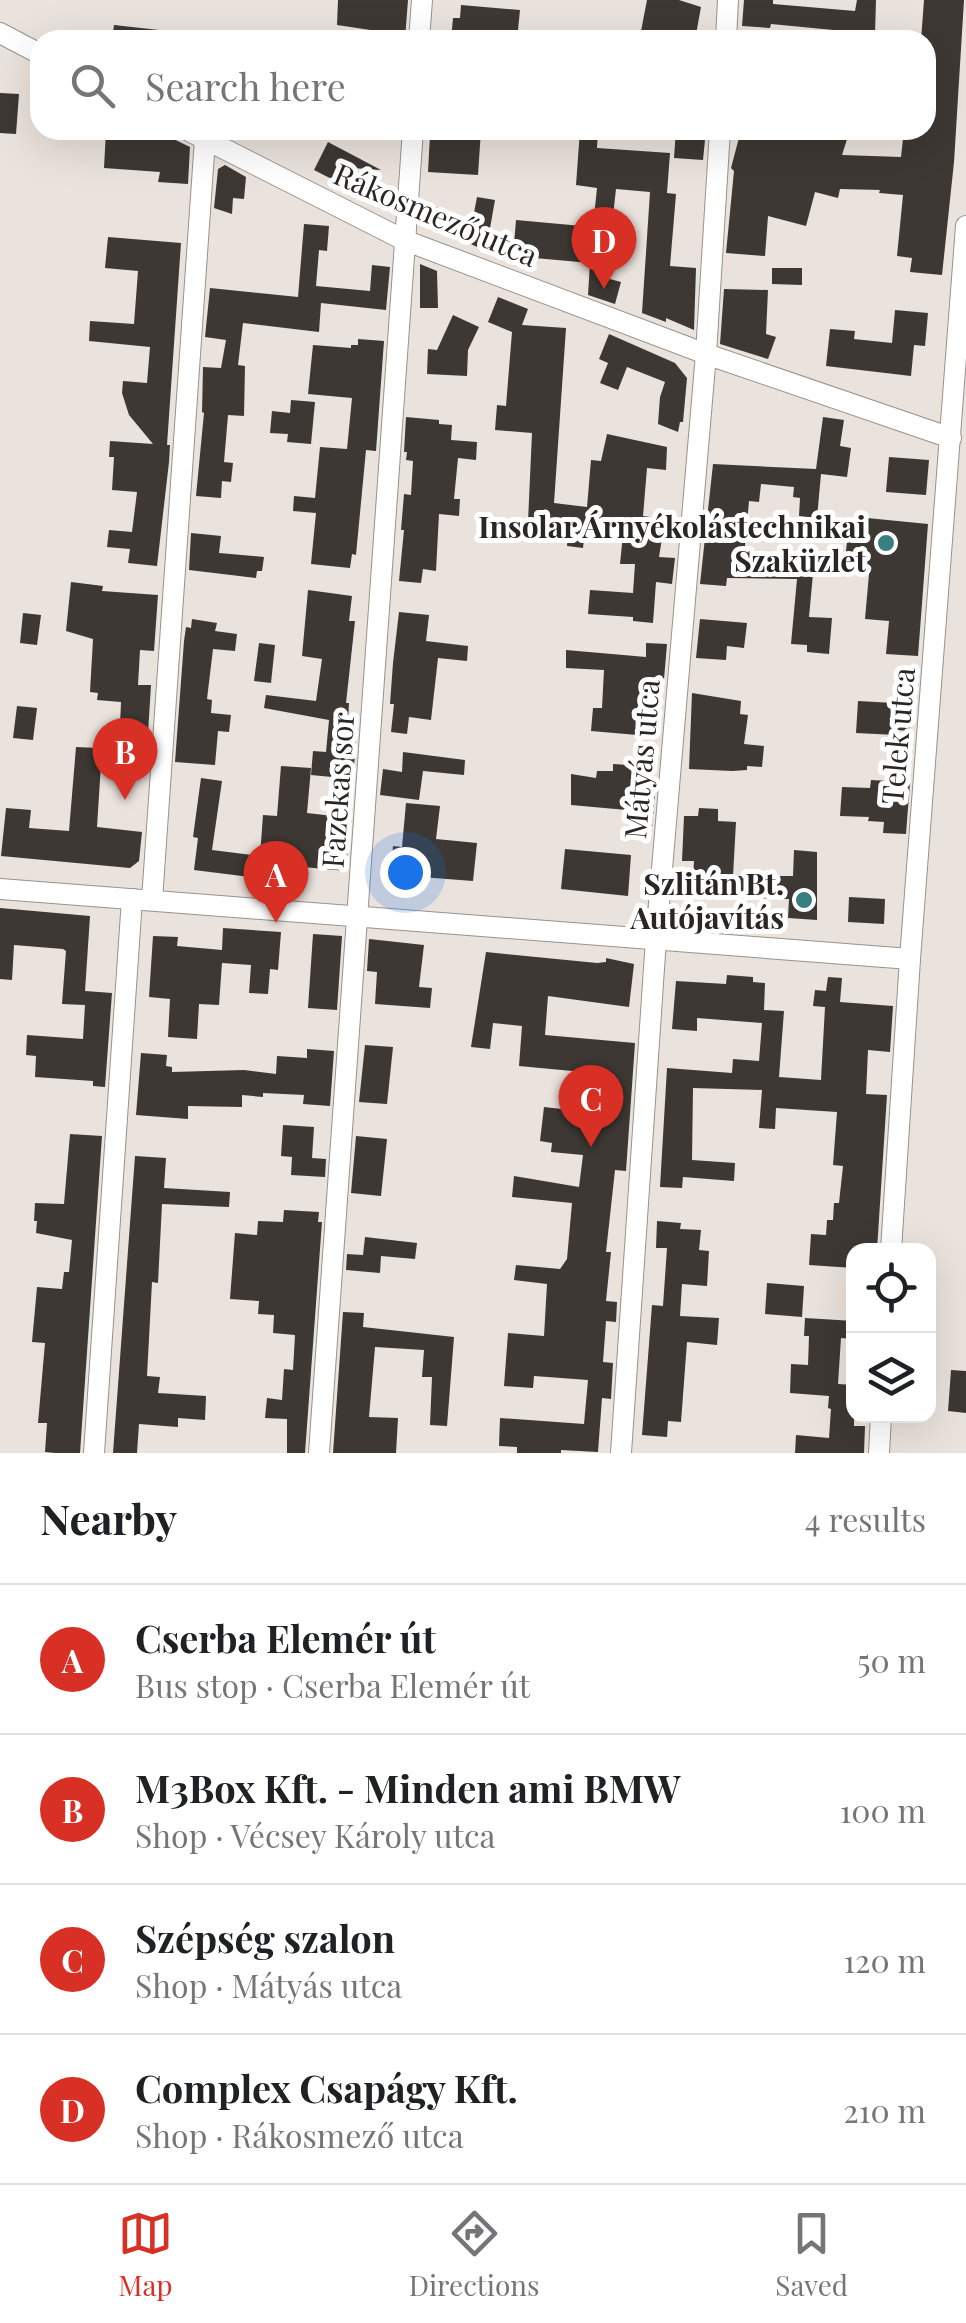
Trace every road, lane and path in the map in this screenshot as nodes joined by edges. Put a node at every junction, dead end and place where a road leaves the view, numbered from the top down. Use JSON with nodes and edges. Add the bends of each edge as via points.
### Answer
{"nodes":[{"id":1,"x":422,"y":0,"type":"edge"},
{"id":2,"x":728,"y":0,"type":"edge"},
{"id":3,"x":420,"y":30,"type":"edge"},
{"id":4,"x":726,"y":30,"type":"edge"},
{"id":5,"x":0,"y":33,"type":"edge"},
{"id":6,"x":30,"y":49,"type":"edge"},
{"id":7,"x":196,"y":140,"type":"edge"},
{"id":8,"x":206,"y":140,"type":"edge"},
{"id":9,"x":411,"y":140,"type":"edge"},
{"id":10,"x":719,"y":140,"type":"edge"},
{"id":11,"x":966,"y":226,"type":"edge"},
{"id":12,"x":404,"y":240,"type":"junction"},
{"id":13,"x":706,"y":354,"type":"junction"},
{"id":14,"x":951,"y":438,"type":"junction"},
{"id":15,"x":0,"y":889,"type":"edge"},
{"id":16,"x":142,"y":899,"type":"junction"},
{"id":17,"x":358,"y":918,"type":"junction"},
{"id":18,"x":656,"y":939,"type":"junction"},
{"id":19,"x":910,"y":959,"type":"junction"},
{"id":20,"x":891,"y":1243,"type":"edge"},
{"id":21,"x":880,"y":1423,"type":"edge"},
{"id":22,"x":94,"y":1453,"type":"edge"},
{"id":23,"x":319,"y":1453,"type":"edge"},
{"id":24,"x":621,"y":1453,"type":"edge"},
{"id":25,"x":878,"y":1453,"type":"edge"}],
"edges":[{"from":1,"to":3,"type":"street"},
{"from":2,"to":4,"type":"street"},
{"from":5,"to":6,"type":"street"},
{"from":7,"to":16,"type":"street"},
{"from":8,"to":12,"type":"street","name":"Rákosmező utca"},
{"from":9,"to":12,"type":"street","name":"Fazekas sor"},
{"from":10,"to":13,"type":"street","name":"Mátyás utca"},
{"from":11,"to":14,"type":"street","name":"Telek utca"},
{"from":12,"to":13,"type":"street","name":"Rákosmező utca"},
{"from":12,"to":17,"type":"street","name":"Fazekas sor"},
{"from":13,"to":14,"type":"street","name":"Rákosmező utca"},
{"from":13,"to":18,"type":"street","name":"Mátyás utca"},
{"from":14,"to":19,"type":"street","name":"Telek utca"},
{"from":15,"to":16,"type":"street"},
{"from":16,"to":17,"type":"street"},
{"from":16,"to":22,"type":"street"},
{"from":17,"to":18,"type":"street"},
{"from":17,"to":23,"type":"street","name":"Fazekas sor"},
{"from":18,"to":19,"type":"street"},
{"from":18,"to":24,"type":"street","name":"Mátyás utca"},
{"from":19,"to":20,"type":"street","name":"Telek utca"},
{"from":21,"to":25,"type":"street"}]}
